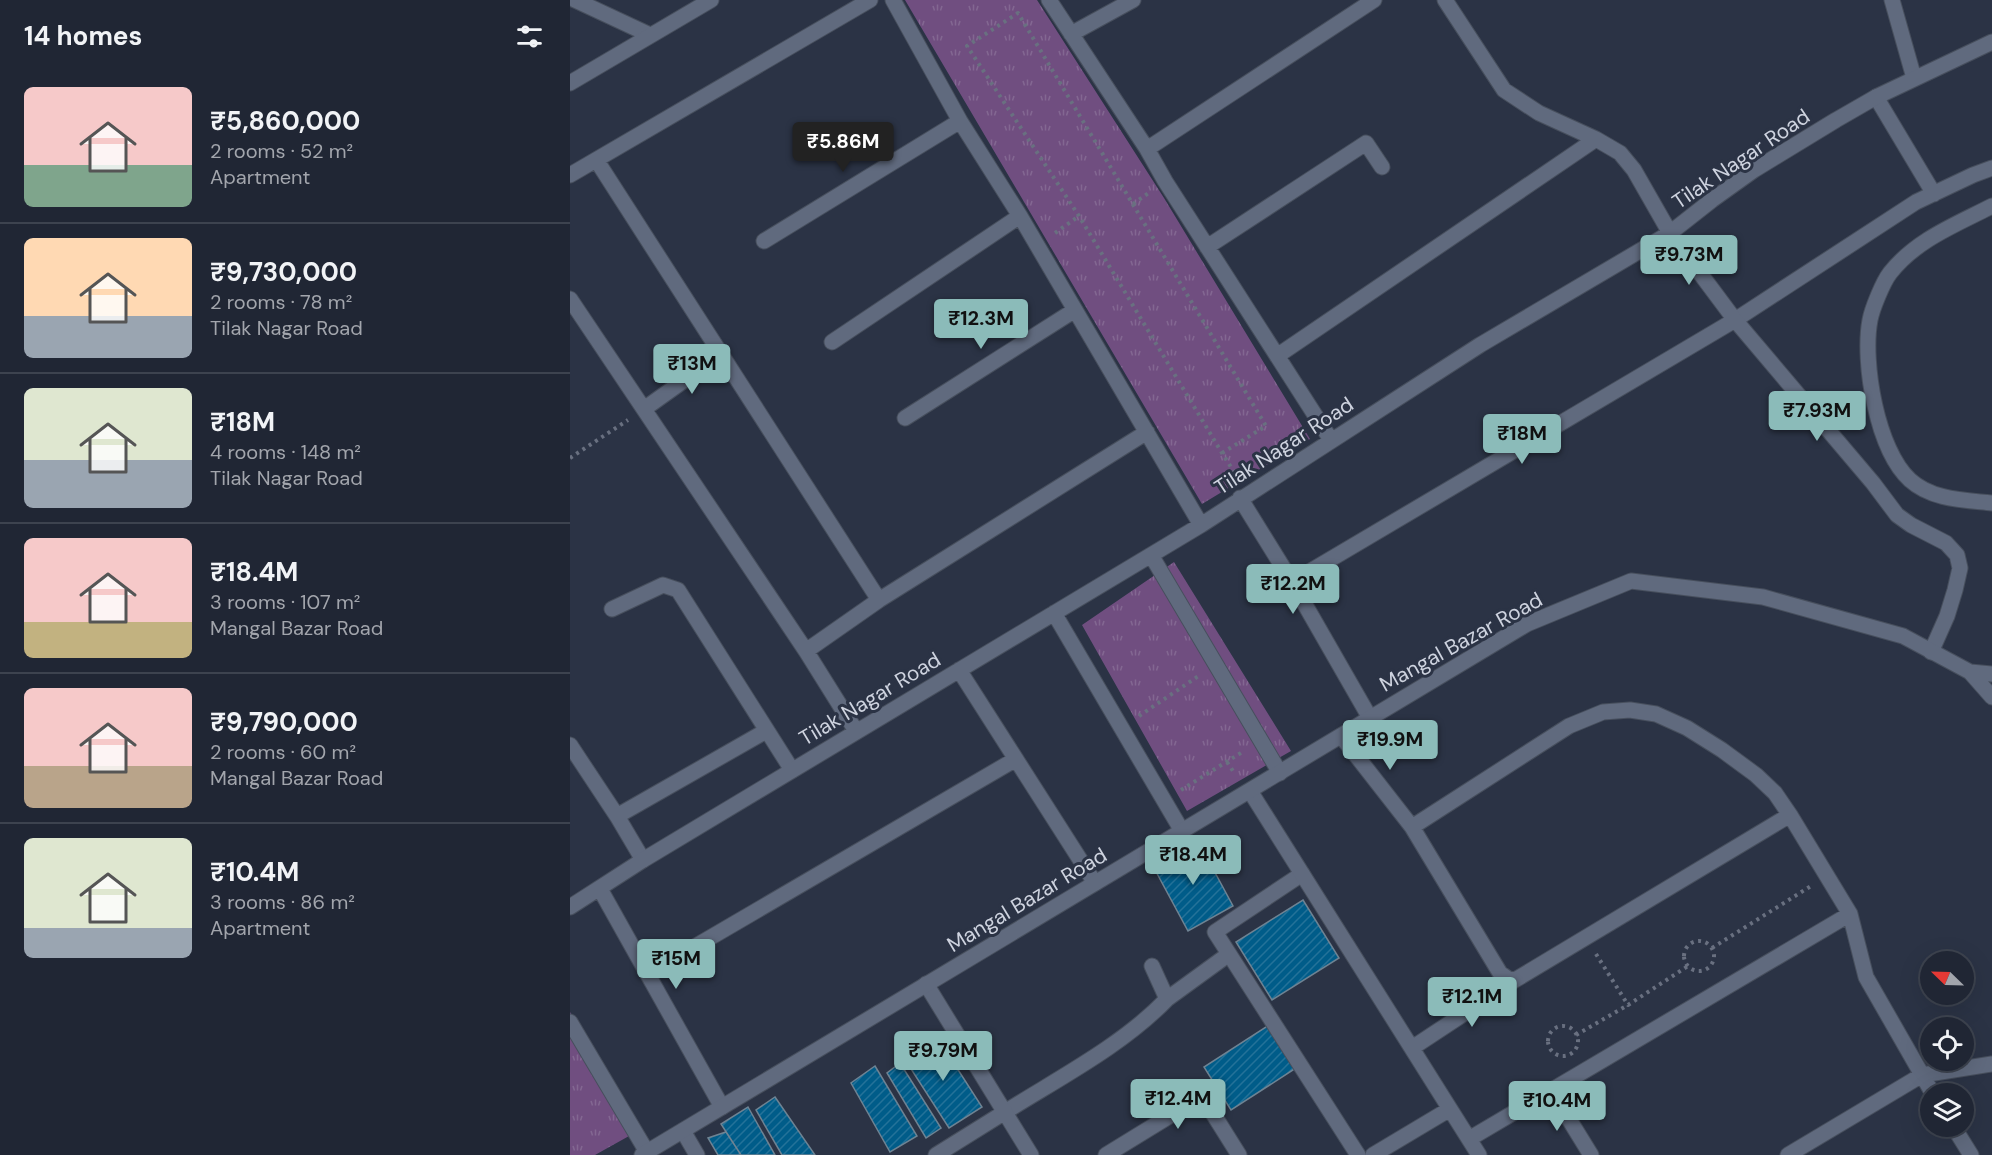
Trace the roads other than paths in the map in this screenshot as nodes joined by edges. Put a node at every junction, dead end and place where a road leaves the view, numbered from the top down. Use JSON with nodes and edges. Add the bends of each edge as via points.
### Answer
{"nodes":[{"id":1,"x":575,"y":0,"type":"edge"},
{"id":2,"x":711,"y":0,"type":"edge"},
{"id":3,"x":870,"y":0,"type":"edge"},
{"id":4,"x":893,"y":0,"type":"edge"},
{"id":5,"x":1049,"y":0,"type":"edge"},
{"id":6,"x":1134,"y":0,"type":"edge"},
{"id":7,"x":1374,"y":0,"type":"edge"},
{"id":8,"x":1444,"y":0,"type":"edge"},
{"id":9,"x":1892,"y":0,"type":"edge"},
{"id":10,"x":1071,"y":34,"type":"junction"},
{"id":11,"x":650,"y":35,"type":"junction"},
{"id":12,"x":1992,"y":42,"type":"edge"},
{"id":13,"x":1914,"y":78,"type":"junction"},
{"id":14,"x":570,"y":83,"type":"edge"},
{"id":15,"x":1876,"y":97,"type":"junction"},
{"id":16,"x":960,"y":121,"type":"junction"},
{"id":17,"x":1596,"y":139,"type":"junction"},
{"id":18,"x":1147,"y":149,"type":"junction"},
{"id":19,"x":597,"y":161,"type":"junction"},
{"id":20,"x":1382,"y":167,"type":"dead end"},
{"id":21,"x":1992,"y":168,"type":"edge"},
{"id":22,"x":570,"y":175,"type":"edge"},
{"id":23,"x":1934,"y":194,"type":"junction"},
{"id":24,"x":1992,"y":206,"type":"edge"},
{"id":25,"x":1020,"y":216,"type":"junction"},
{"id":26,"x":1670,"y":233,"type":"junction"},
{"id":27,"x":764,"y":241,"type":"dead end"},
{"id":28,"x":1208,"y":247,"type":"junction"},
{"id":29,"x":570,"y":298,"type":"edge"},
{"id":30,"x":1075,"y":310,"type":"junction"},
{"id":31,"x":1735,"y":320,"type":"junction"},
{"id":32,"x":832,"y":342,"type":"dead end"},
{"id":33,"x":721,"y":354,"type":"junction"},
{"id":34,"x":1277,"y":356,"type":"junction"},
{"id":35,"x":644,"y":409,"type":"junction"},
{"id":36,"x":904,"y":418,"type":"dead end"},
{"id":37,"x":1147,"y":432,"type":"junction"},
{"id":38,"x":1331,"y":440,"type":"junction"},
{"id":39,"x":1244,"y":496,"type":"junction"},
{"id":40,"x":1992,"y":503,"type":"edge"},
{"id":41,"x":1201,"y":525,"type":"junction"},
{"id":42,"x":1151,"y":555,"type":"junction"},
{"id":43,"x":1292,"y":582,"type":"junction"},
{"id":44,"x":879,"y":600,"type":"junction"},
{"id":45,"x":612,"y":609,"type":"dead end"},
{"id":46,"x":1054,"y":613,"type":"junction"},
{"id":47,"x":806,"y":651,"type":"junction"},
{"id":48,"x":1931,"y":652,"type":"junction"},
{"id":49,"x":959,"y":670,"type":"junction"},
{"id":50,"x":1970,"y":672,"type":"junction"},
{"id":51,"x":1992,"y":674,"type":"edge"},
{"id":52,"x":1992,"y":697,"type":"edge"},
{"id":53,"x":1370,"y":718,"type":"junction"},
{"id":54,"x":766,"y":730,"type":"junction"},
{"id":55,"x":856,"y":731,"type":"junction"},
{"id":56,"x":1341,"y":736,"type":"junction"},
{"id":57,"x":570,"y":745,"type":"edge"},
{"id":58,"x":1016,"y":759,"type":"junction"},
{"id":59,"x":792,"y":770,"type":"junction"},
{"id":60,"x":1280,"y":773,"type":"junction"},
{"id":61,"x":1250,"y":791,"type":"junction"},
{"id":62,"x":1790,"y":815,"type":"junction"},
{"id":63,"x":617,"y":816,"type":"junction"},
{"id":64,"x":1412,"y":827,"type":"junction"},
{"id":65,"x":1182,"y":831,"type":"junction"},
{"id":66,"x":643,"y":860,"type":"junction"},
{"id":67,"x":1302,"y":874,"type":"junction"},
{"id":68,"x":1095,"y":883,"type":"junction"},
{"id":69,"x":600,"y":889,"type":"junction"},
{"id":70,"x":570,"y":907,"type":"edge"},
{"id":71,"x":1850,"y":914,"type":"junction"},
{"id":72,"x":1229,"y":954,"type":"junction"},
{"id":73,"x":1152,"y":966,"type":"dead end"},
{"id":74,"x":648,"y":974,"type":"junction"},
{"id":75,"x":1515,"y":980,"type":"junction"},
{"id":76,"x":927,"y":984,"type":"junction"},
{"id":77,"x":1167,"y":999,"type":"junction"},
{"id":78,"x":570,"y":1022,"type":"edge"},
{"id":79,"x":1412,"y":1048,"type":"junction"},
{"id":80,"x":1992,"y":1064,"type":"edge"},
{"id":81,"x":1922,"y":1075,"type":"junction"},
{"id":82,"x":1927,"y":1083,"type":"edge"},
{"id":83,"x":1551,"y":1090,"type":"junction"},
{"id":84,"x":722,"y":1107,"type":"junction"},
{"id":85,"x":1450,"y":1109,"type":"junction"},
{"id":86,"x":1005,"y":1112,"type":"junction"},
{"id":87,"x":683,"y":1131,"type":"junction"},
{"id":88,"x":1960,"y":1137,"type":"edge"},
{"id":89,"x":1469,"y":1139,"type":"junction"},
{"id":90,"x":644,"y":1154,"type":"edge"},
{"id":91,"x":698,"y":1155,"type":"edge"},
{"id":92,"x":936,"y":1155,"type":"edge"},
{"id":93,"x":1031,"y":1155,"type":"edge"},
{"id":94,"x":1106,"y":1155,"type":"edge"},
{"id":95,"x":1239,"y":1155,"type":"edge"},
{"id":96,"x":1358,"y":1155,"type":"edge"},
{"id":97,"x":1373,"y":1155,"type":"edge"},
{"id":98,"x":1479,"y":1155,"type":"edge"},
{"id":99,"x":1591,"y":1155,"type":"edge"},
{"id":100,"x":1788,"y":1155,"type":"edge"},
{"id":101,"x":1971,"y":1155,"type":"edge"}],
"edges":[{"from":1,"to":11,"type":"street"},
{"from":2,"to":11,"type":"street"},
{"from":3,"to":19,"type":"street"},
{"from":4,"to":16,"type":"street"},
{"from":5,"to":10,"type":"street"},
{"from":6,"to":10,"type":"street"},
{"from":7,"to":18,"type":"street"},
{"from":8,"to":17,"type":"street","via":[[1504,90],[1539,114]]},
{"from":9,"to":13,"type":"street"},
{"from":10,"to":18,"type":"street"},
{"from":11,"to":14,"type":"street"},
{"from":12,"to":13,"type":"street","name":"Tilak Nagar Road"},
{"from":13,"to":15,"type":"street","name":"Tilak Nagar Road"},
{"from":15,"to":23,"type":"street"},
{"from":15,"to":26,"type":"street","name":"Tilak Nagar Road","via":[[1754,171]]},
{"from":16,"to":25,"type":"street"},
{"from":16,"to":27,"type":"street"},
{"from":17,"to":26,"type":"street","via":[[1620,153],[1634,170]]},
{"from":17,"to":34,"type":"street"},
{"from":18,"to":28,"type":"street"},
{"from":19,"to":22,"type":"street"},
{"from":19,"to":33,"type":"street"},
{"from":20,"to":28,"type":"street","via":[[1366,142]]},
{"from":21,"to":23,"type":"street"},
{"from":23,"to":31,"type":"street"},
{"from":24,"to":40,"type":"street","via":[[1931,237],[1888,275],[1870,318],[1867,351],[1880,423],[1891,453],[1909,479],[1931,494]]},
{"from":25,"to":30,"type":"street"},
{"from":25,"to":32,"type":"street"},
{"from":26,"to":31,"type":"street"},
{"from":26,"to":38,"type":"street","name":"Tilak Nagar Road","via":[[1480,345]]},
{"from":28,"to":34,"type":"street"},
{"from":29,"to":35,"type":"street"},
{"from":30,"to":36,"type":"street"},
{"from":30,"to":37,"type":"street"},
{"from":31,"to":43,"type":"street"},
{"from":31,"to":48,"type":"street","via":[[1897,515],[1946,543],[1957,555],[1959,568],[1954,590]]},
{"from":33,"to":35,"type":"street"},
{"from":33,"to":44,"type":"street"},
{"from":34,"to":38,"type":"street"},
{"from":35,"to":47,"type":"street"},
{"from":37,"to":41,"type":"street"},
{"from":37,"to":44,"type":"street"},
{"from":38,"to":39,"type":"street","name":"Tilak Nagar Road"},
{"from":39,"to":41,"type":"street","name":"Tilak Nagar Road"},
{"from":39,"to":43,"type":"street"},
{"from":41,"to":42,"type":"street","name":"Tilak Nagar Road"},
{"from":42,"to":46,"type":"street","name":"Tilak Nagar Road"},
{"from":42,"to":60,"type":"street"},
{"from":43,"to":53,"type":"street"},
{"from":44,"to":47,"type":"street"},
{"from":45,"to":54,"type":"street","via":[[663,585],[678,590]]},
{"from":46,"to":49,"type":"street","name":"Tilak Nagar Road"},
{"from":46,"to":65,"type":"street"},
{"from":47,"to":55,"type":"street"},
{"from":48,"to":50,"type":"street","name":"Mangal Bazar Road"},
{"from":48,"to":53,"type":"street","name":"Mangal Bazar Road","via":[[1903,636],[1763,597],[1631,581],[1527,624]]},
{"from":49,"to":55,"type":"street","name":"Tilak Nagar Road"},
{"from":49,"to":58,"type":"street"},
{"from":50,"to":51,"type":"street","name":"Mangal Bazar Road"},
{"from":50,"to":52,"type":"street","name":"Mangal Bazar Road"},
{"from":53,"to":56,"type":"street","name":"Mangal Bazar Road"},
{"from":54,"to":59,"type":"street"},
{"from":54,"to":63,"type":"street"},
{"from":55,"to":59,"type":"street","name":"Tilak Nagar Road"},
{"from":56,"to":60,"type":"street","name":"Mangal Bazar Road"},
{"from":56,"to":64,"type":"street"},
{"from":57,"to":63,"type":"street"},
{"from":58,"to":68,"type":"street"},
{"from":58,"to":74,"type":"street"},
{"from":59,"to":66,"type":"street","name":"Tilak Nagar Road"},
{"from":60,"to":61,"type":"street","name":"Mangal Bazar Road"},
{"from":61,"to":65,"type":"street","name":"Mangal Bazar Road"},
{"from":61,"to":67,"type":"street"},
{"from":62,"to":64,"type":"street","via":[[1775,793],[1722,750],[1656,714],[1630,710],[1603,712],[1569,726]]},
{"from":62,"to":71,"type":"street"},
{"from":62,"to":75,"type":"street"},
{"from":63,"to":66,"type":"street"},
{"from":64,"to":75,"type":"street","via":[[1500,973]]},
{"from":65,"to":68,"type":"street","name":"Mangal Bazar Road"},
{"from":66,"to":69,"type":"street","name":"Tilak Nagar Road"},
{"from":67,"to":72,"type":"street","via":[[1215,932]]},
{"from":67,"to":79,"type":"street"},
{"from":68,"to":76,"type":"street","name":"Mangal Bazar Road"},
{"from":69,"to":70,"type":"street","name":"Tilak Nagar Road"},
{"from":69,"to":74,"type":"street"},
{"from":71,"to":81,"type":"street","via":[[1866,977]]},
{"from":71,"to":83,"type":"street"},
{"from":72,"to":77,"type":"street"},
{"from":72,"to":96,"type":"street"},
{"from":73,"to":77,"type":"street"},
{"from":74,"to":84,"type":"street"},
{"from":75,"to":79,"type":"street"},
{"from":76,"to":84,"type":"street","name":"Mangal Bazar Road"},
{"from":76,"to":86,"type":"street"},
{"from":77,"to":86,"type":"street","via":[[1129,1034]]},
{"from":78,"to":90,"type":"street"},
{"from":79,"to":85,"type":"street"},
{"from":80,"to":81,"type":"street"},
{"from":81,"to":82,"type":"street"},
{"from":81,"to":100,"type":"street"},
{"from":83,"to":89,"type":"street"},
{"from":83,"to":99,"type":"street"},
{"from":84,"to":87,"type":"street","name":"Mangal Bazar Road"},
{"from":85,"to":89,"type":"street"},
{"from":85,"to":97,"type":"street"},
{"from":86,"to":92,"type":"street"},
{"from":86,"to":93,"type":"street"},
{"from":87,"to":90,"type":"street","name":"Mangal Bazar Road"},
{"from":87,"to":91,"type":"street"},
{"from":88,"to":101,"type":"street"},
{"from":89,"to":98,"type":"street"},
{"from":94,"to":95,"type":"street","via":[[1202,1096]]}]}
